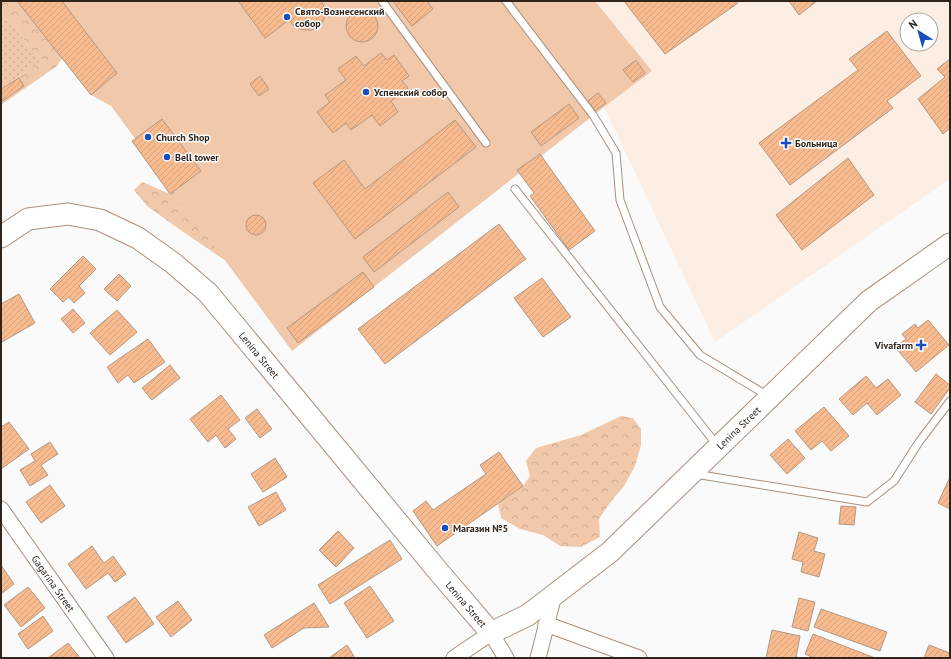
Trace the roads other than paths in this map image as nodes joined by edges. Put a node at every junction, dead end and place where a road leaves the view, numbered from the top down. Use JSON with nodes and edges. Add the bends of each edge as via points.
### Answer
{"nodes":[{"id":1,"x":382,"y":1,"type":"edge"},
{"id":2,"x":506,"y":1,"type":"edge"},
{"id":3,"x":486,"y":143,"type":"dead end"},
{"id":4,"x":515,"y":189,"type":"dead end"},
{"id":5,"x":1,"y":237,"type":"edge"},
{"id":6,"x":950,"y":244,"type":"edge"},
{"id":7,"x":770,"y":397,"type":"junction"},
{"id":8,"x":950,"y":401,"type":"edge"},
{"id":9,"x":718,"y":447,"type":"junction"},
{"id":10,"x":691,"y":473,"type":"junction"},
{"id":11,"x":1,"y":508,"type":"edge"},
{"id":12,"x":554,"y":595,"type":"junction"},
{"id":13,"x":546,"y":624,"type":"junction"},
{"id":14,"x":491,"y":633,"type":"junction"},
{"id":15,"x":106,"y":658,"type":"edge"},
{"id":16,"x":454,"y":658,"type":"edge"},
{"id":17,"x":506,"y":658,"type":"edge"},
{"id":18,"x":538,"y":658,"type":"edge"},
{"id":19,"x":638,"y":658,"type":"edge"}],
"edges":[{"from":1,"to":3,"type":"lane"},
{"from":2,"to":7,"type":"lane","via":[[593,115],[616,153],[620,200],[660,307],[700,355]]},
{"from":4,"to":9,"type":"lane"},
{"from":5,"to":14,"type":"main road","name":"Lenina Street","via":[[28,219],[68,214],[100,220],[138,238],[173,263],[208,293]]},
{"from":6,"to":7,"type":"main road","name":"Lenina Street","via":[[869,301]]},
{"from":7,"to":9,"type":"main road","name":"Lenina Street"},
{"from":8,"to":10,"type":"lane","via":[[894,480],[867,502]]},
{"from":9,"to":10,"type":"main road","name":"Lenina Street"},
{"from":10,"to":12,"type":"main road","name":"Lenina Street","via":[[610,552]]},
{"from":11,"to":15,"type":"street","name":"Gagarina Street"},
{"from":12,"to":13,"type":"street"},
{"from":12,"to":14,"type":"main road","name":"Lenina Street","via":[[528,615]]},
{"from":13,"to":18,"type":"street"},
{"from":13,"to":19,"type":"street"},
{"from":14,"to":16,"type":"street"},
{"from":14,"to":17,"type":"street"}]}
